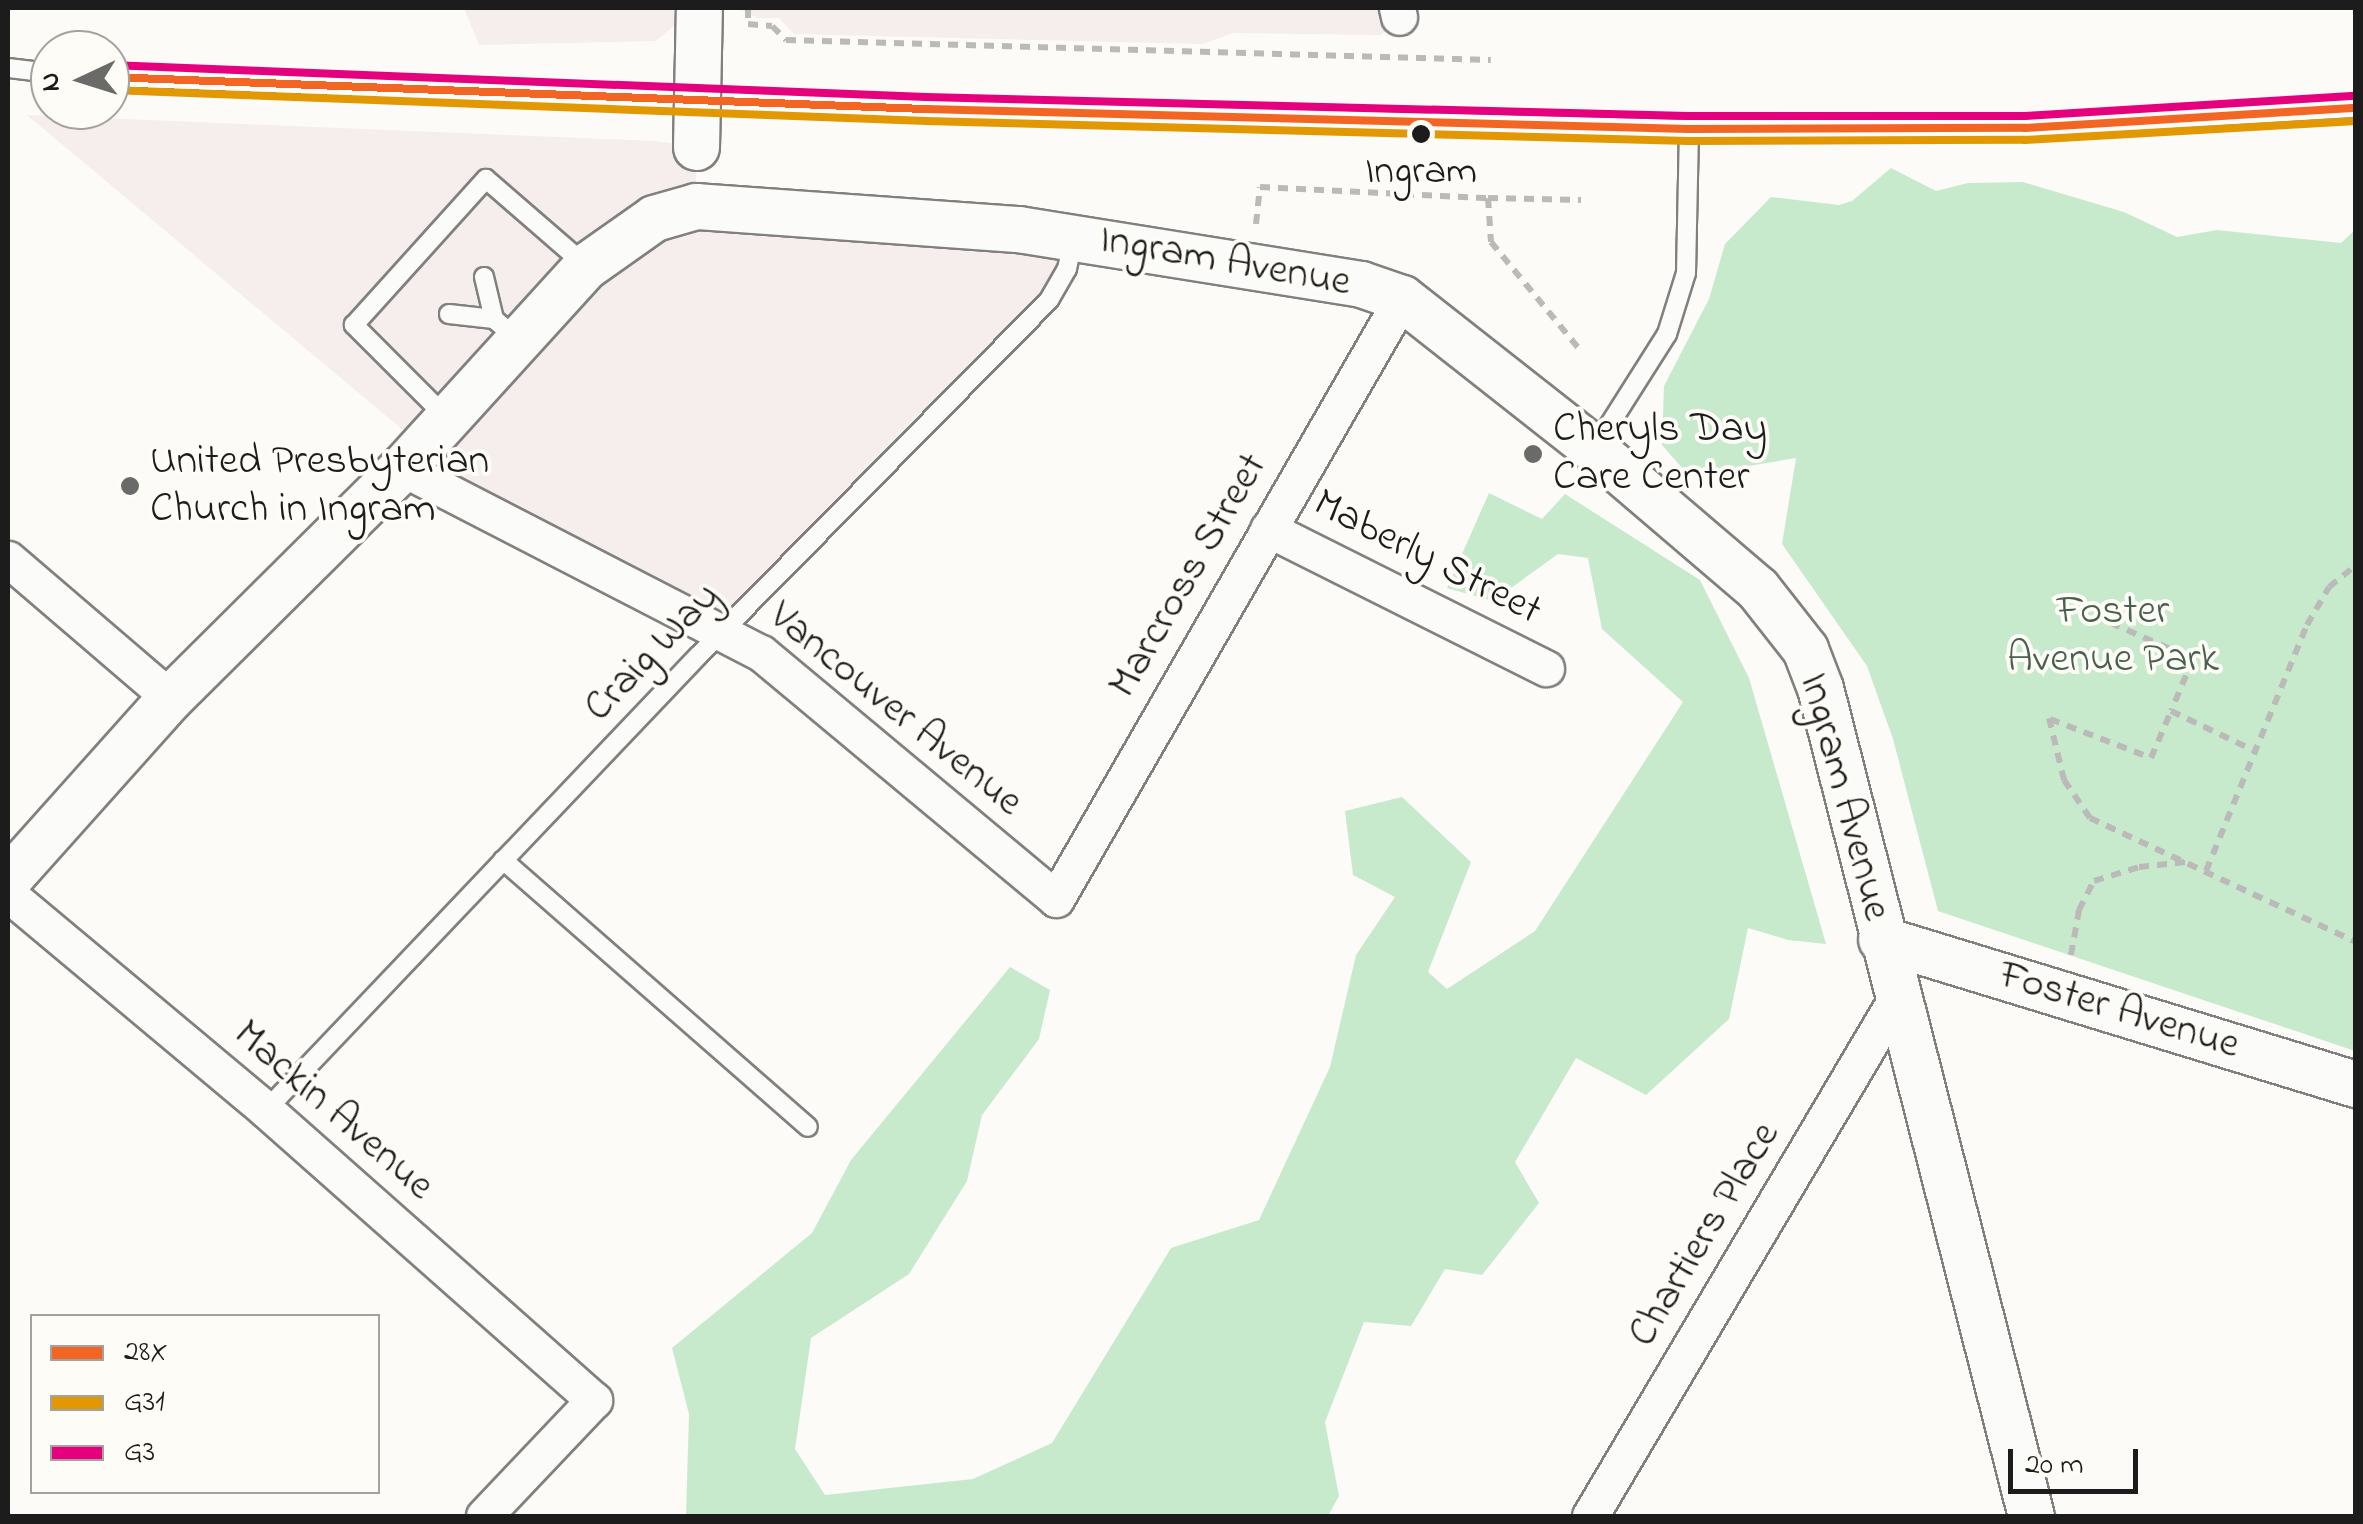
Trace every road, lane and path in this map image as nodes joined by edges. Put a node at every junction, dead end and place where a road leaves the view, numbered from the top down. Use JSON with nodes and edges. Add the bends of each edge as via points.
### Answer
{"nodes":[{"id":1,"x":699,"y":8,"type":"edge"},
{"id":2,"x":748,"y":8,"type":"edge"},
{"id":3,"x":1492,"y":60,"type":"dead end"},
{"id":4,"x":130,"y":79,"type":"edge"},
{"id":5,"x":2356,"y":108,"type":"edge"},
{"id":6,"x":1689,"y":129,"type":"junction"},
{"id":7,"x":1488,"y":198,"type":"junction"},
{"id":8,"x":1581,"y":200,"type":"dead end"},
{"id":9,"x":696,"y":206,"type":"junction"},
{"id":10,"x":1256,"y":230,"type":"dead end"},
{"id":11,"x":1074,"y":236,"type":"junction"},
{"id":12,"x":586,"y":266,"type":"junction"},
{"id":13,"x":484,"y":276,"type":"dead end"},
{"id":14,"x":1402,"y":298,"type":"junction"},
{"id":15,"x":448,"y":314,"type":"dead end"},
{"id":16,"x":505,"y":328,"type":"junction"},
{"id":17,"x":1580,"y":350,"type":"dead end"},
{"id":18,"x":447,"y":419,"type":"junction"},
{"id":19,"x":1594,"y":449,"type":"junction"},
{"id":20,"x":402,"y":468,"type":"junction"},
{"id":21,"x":1268,"y":528,"type":"junction"},
{"id":22,"x":8,"y":558,"type":"edge"},
{"id":23,"x":2356,"y":565,"type":"edge"},
{"id":24,"x":2062,"y":601,"type":"dead end"},
{"id":25,"x":722,"y":630,"type":"junction"},
{"id":26,"x":1546,"y":668,"type":"dead end"},
{"id":27,"x":170,"y":698,"type":"junction"},
{"id":28,"x":2171,"y":711,"type":"junction"},
{"id":29,"x":2254,"y":751,"type":"junction"},
{"id":30,"x":503,"y":860,"type":"junction"},
{"id":31,"x":2187,"y":862,"type":"junction"},
{"id":32,"x":2206,"y":871,"type":"junction"},
{"id":33,"x":8,"y":879,"type":"edge"},
{"id":34,"x":8,"y":894,"type":"edge"},
{"id":35,"x":1056,"y":899,"type":"joint"},
{"id":36,"x":1881,"y":939,"type":"junction"},
{"id":37,"x":2356,"y":942,"type":"edge"},
{"id":38,"x":2053,"y":991,"type":"junction"},
{"id":39,"x":1896,"y":999,"type":"junction"},
{"id":40,"x":2356,"y":1084,"type":"edge"},
{"id":41,"x":266,"y":1110,"type":"junction"},
{"id":42,"x":808,"y":1127,"type":"dead end"},
{"id":43,"x":1593,"y":1515,"type":"edge"},
{"id":44,"x":484,"y":1516,"type":"edge"},
{"id":45,"x":2032,"y":1516,"type":"edge"}],
"edges":[{"from":1,"to":9,"type":"street","bridge":true},
{"from":2,"to":3,"type":"path","via":[[748,24],[772,26],[786,40]]},
{"from":4,"to":6,"type":"lane","via":[[926,110]]},
{"from":5,"to":6,"type":"lane","via":[[2026,128]]},
{"from":6,"to":19,"type":"lane","via":[[1686,274],[1667,334]]},
{"from":7,"to":8,"type":"path"},
{"from":7,"to":10,"type":"path","via":[[1260,187]]},
{"from":7,"to":17,"type":"path","via":[[1491,242]]},
{"from":9,"to":11,"type":"street","name":"Ingram Avenue"},
{"from":9,"to":12,"type":"street","via":[[654,218]]},
{"from":11,"to":14,"type":"street","name":"Ingram Avenue","via":[[1362,284]]},
{"from":11,"to":25,"type":"lane","name":"Craig Way","via":[[1068,269],[1048,300]]},
{"from":12,"to":16,"type":"street"},
{"from":12,"to":18,"type":"lane","via":[[486,179],[445,237],[354,324]]},
{"from":13,"to":16,"type":"lane"},
{"from":14,"to":19,"type":"street","name":"Ingram Avenue"},
{"from":14,"to":21,"type":"street","name":"Marcross Street"},
{"from":15,"to":16,"type":"lane"},
{"from":16,"to":18,"type":"street"},
{"from":18,"to":20,"type":"street"},
{"from":19,"to":36,"type":"street","name":"Ingram Avenue","via":[[1758,588],[1804,649],[1820,688]]},
{"from":20,"to":25,"type":"street","name":"Vancouver Avenue"},
{"from":20,"to":27,"type":"street"},
{"from":21,"to":26,"type":"street","name":"Maberly Street"},
{"from":21,"to":35,"type":"street","name":"Marcross Street"},
{"from":22,"to":27,"type":"street"},
{"from":23,"to":29,"type":"path","via":[[2329,588],[2307,625]]},
{"from":24,"to":28,"type":"path","via":[[2193,659]]},
{"from":25,"to":30,"type":"lane","name":"Craig Way"},
{"from":25,"to":35,"type":"street","name":"Vancouver Avenue","via":[[761,653]]},
{"from":27,"to":33,"type":"street"},
{"from":28,"to":29,"type":"path"},
{"from":28,"to":31,"type":"path","via":[[2151,758],[2049,718],[2064,780],[2090,818]]},
{"from":29,"to":32,"type":"path"},
{"from":30,"to":41,"type":"lane","name":"Craig Way"},
{"from":30,"to":42,"type":"lane"},
{"from":31,"to":32,"type":"path"},
{"from":31,"to":38,"type":"path","via":[[2139,866],[2094,881]]},
{"from":32,"to":37,"type":"path"},
{"from":34,"to":41,"type":"street","name":"Mackin Avenue"},
{"from":36,"to":38,"type":"street","name":"Foster Avenue"},
{"from":36,"to":39,"type":"street","name":"Ingram Avenue"},
{"from":38,"to":40,"type":"street","name":"Foster Avenue"},
{"from":39,"to":43,"type":"street","name":"Chartiers Place"},
{"from":39,"to":45,"type":"street","name":"Ingram Avenue"},
{"from":41,"to":44,"type":"street","name":"Mackin Avenue","via":[[594,1400]]}]}
